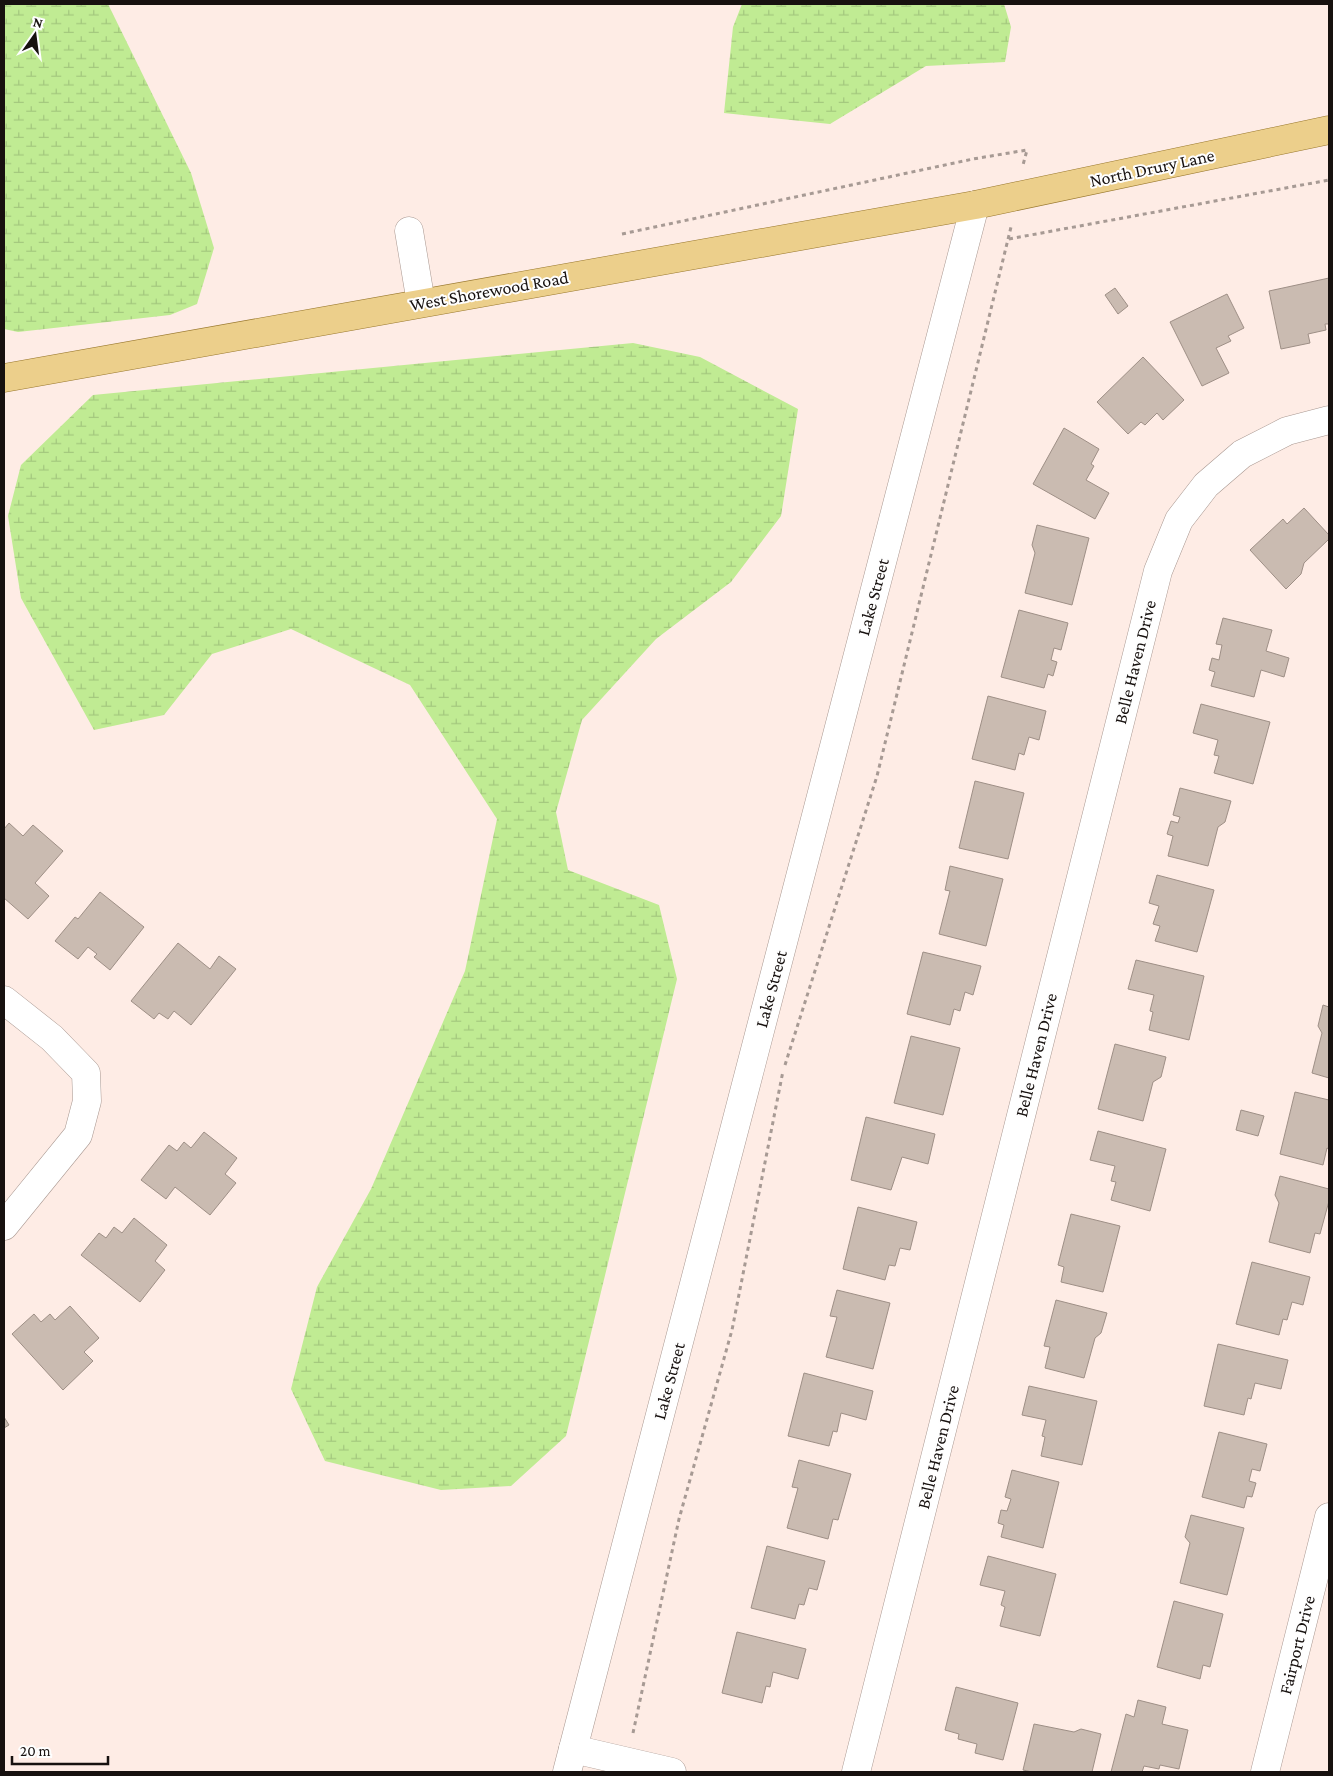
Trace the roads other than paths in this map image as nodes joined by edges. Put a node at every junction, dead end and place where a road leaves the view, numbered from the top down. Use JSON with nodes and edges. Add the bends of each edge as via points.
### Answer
{"nodes":[{"id":1,"x":1329,"y":130,"type":"edge"},
{"id":2,"x":975,"y":205,"type":"junction"},
{"id":3,"x":409,"y":231,"type":"dead end"},
{"id":4,"x":421,"y":303,"type":"junction"},
{"id":5,"x":4,"y":378,"type":"edge"},
{"id":6,"x":1329,"y":420,"type":"edge"},
{"id":7,"x":4,"y":1000,"type":"edge"},
{"id":8,"x":4,"y":1226,"type":"edge"},
{"id":9,"x":1329,"y":1520,"type":"edge"},
{"id":10,"x":570,"y":1761,"type":"edge"},
{"id":11,"x":672,"y":1772,"type":"edge"},
{"id":12,"x":856,"y":1772,"type":"edge"},
{"id":13,"x":1265,"y":1772,"type":"edge"}],
"edges":[{"from":1,"to":2,"type":"main road","name":"North Drury Lane"},
{"from":2,"to":4,"type":"main road","name":"West Shorewood Road"},
{"from":2,"to":10,"type":"street","name":"Lake Street"},
{"from":3,"to":4,"type":"street"},
{"from":4,"to":5,"type":"main road","name":"West Shorewood Road"},
{"from":6,"to":12,"type":"street","name":"Belle Haven Drive","via":[[1287,431],[1242,454],[1206,484],[1179,520],[1158,571]]},
{"from":7,"to":8,"type":"street","via":[[52,1038],[86,1073],[87,1101],[78,1135]]},
{"from":9,"to":13,"type":"street","name":"Fairport Drive"},
{"from":10,"to":11,"type":"street","via":[[626,1761]]}]}
